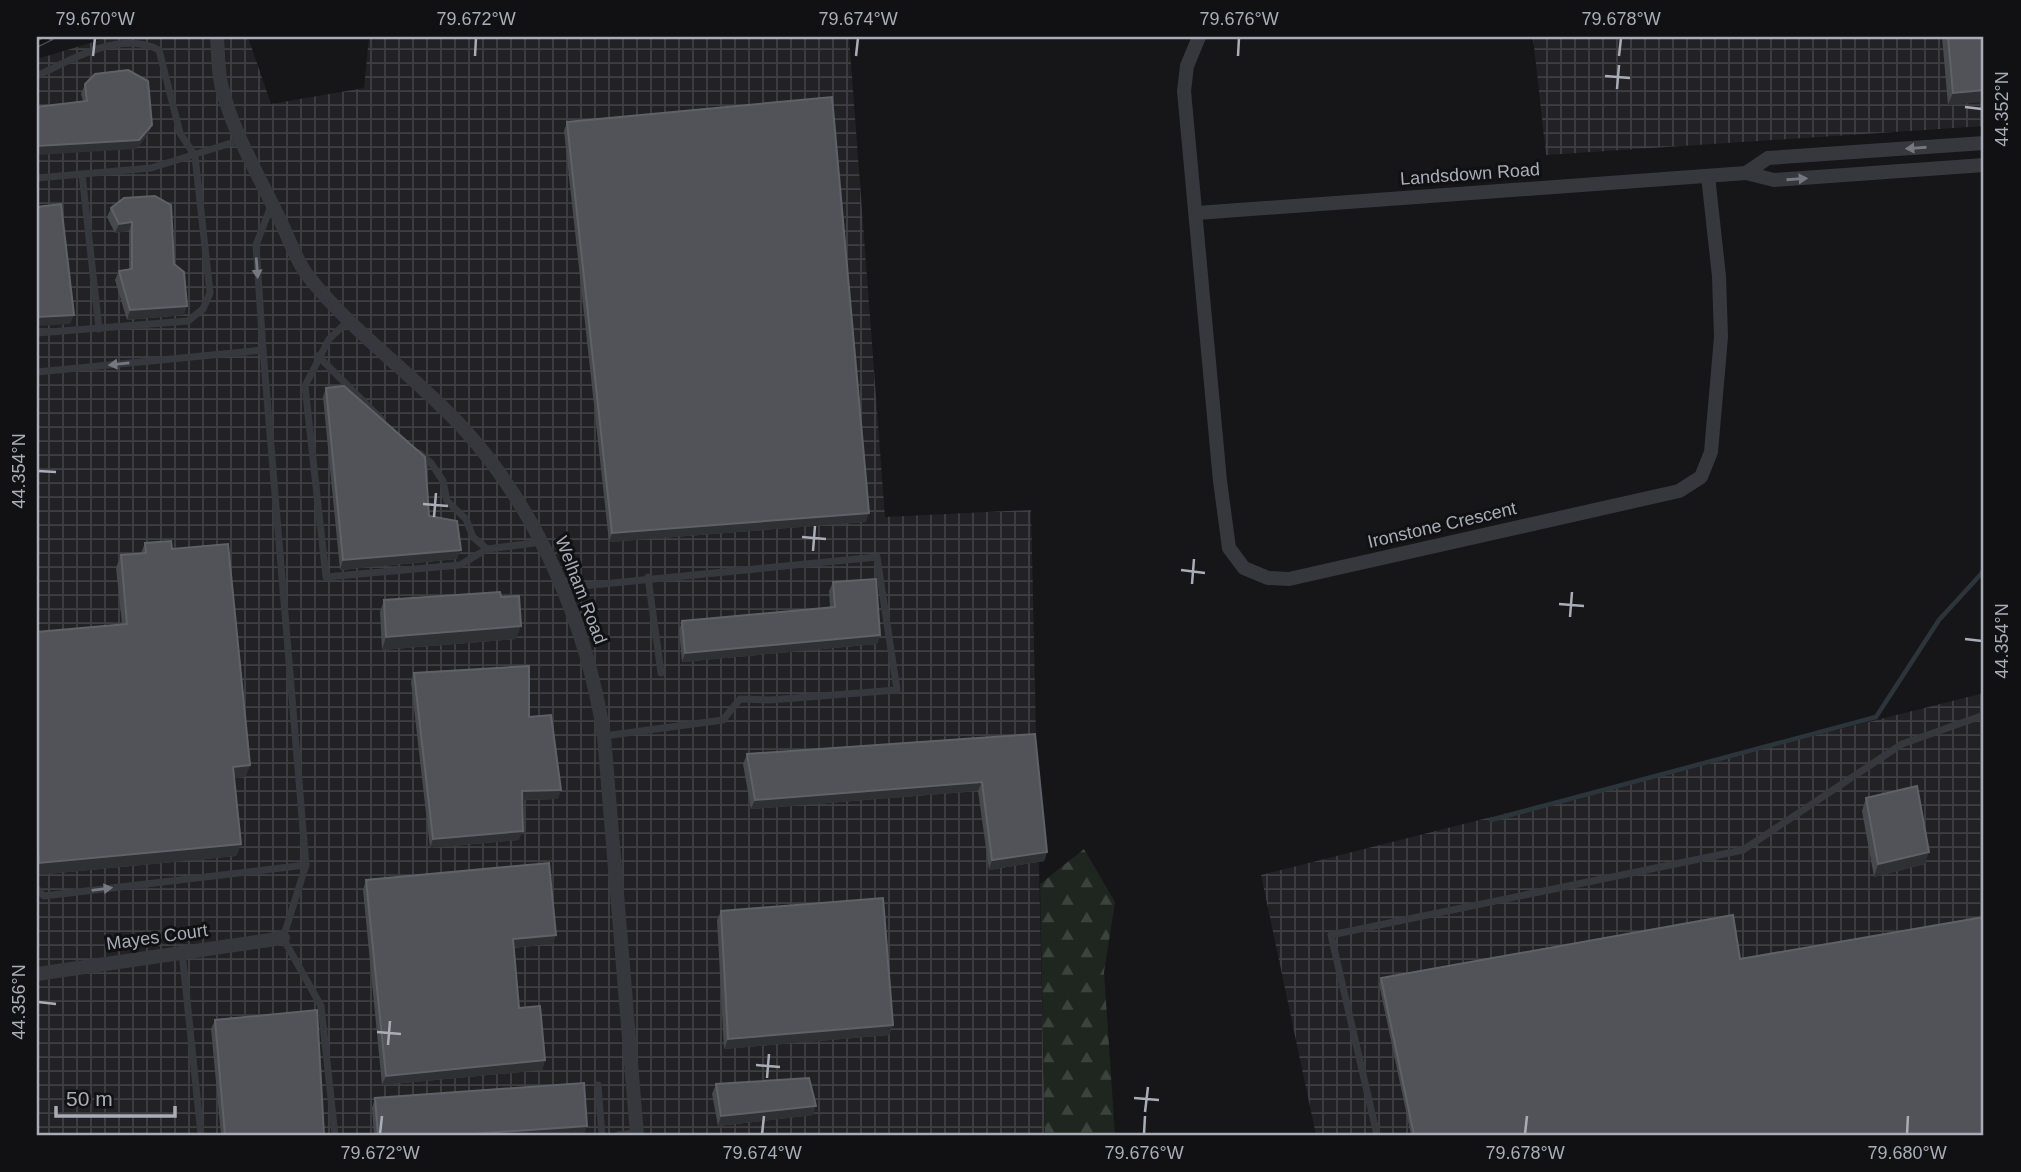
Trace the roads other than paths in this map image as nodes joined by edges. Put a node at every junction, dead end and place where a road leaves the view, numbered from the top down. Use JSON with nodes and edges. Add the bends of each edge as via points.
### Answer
{"nodes":[{"id":1,"x":217,"y":37,"type":"edge"},
{"id":2,"x":1199,"y":37,"type":"edge"},
{"id":3,"x":37,"y":76,"type":"edge"},
{"id":4,"x":242,"y":140,"type":"junction"},
{"id":5,"x":1984,"y":143,"type":"edge"},
{"id":6,"x":195,"y":156,"type":"junction"},
{"id":7,"x":1984,"y":165,"type":"edge"},
{"id":8,"x":1746,"y":173,"type":"junction"},
{"id":9,"x":82,"y":174,"type":"junction"},
{"id":10,"x":1708,"y":176,"type":"junction"},
{"id":11,"x":37,"y":178,"type":"edge"},
{"id":12,"x":272,"y":202,"type":"junction"},
{"id":13,"x":1197,"y":213,"type":"junction"},
{"id":14,"x":349,"y":320,"type":"junction"},
{"id":15,"x":99,"y":329,"type":"junction"},
{"id":16,"x":37,"y":333,"type":"edge"},
{"id":17,"x":263,"y":350,"type":"junction"},
{"id":18,"x":318,"y":356,"type":"junction"},
{"id":19,"x":37,"y":372,"type":"edge"},
{"id":20,"x":386,"y":424,"type":"edge"},
{"id":21,"x":413,"y":448,"type":"edge"},
{"id":22,"x":544,"y":542,"type":"junction"},
{"id":23,"x":487,"y":550,"type":"junction"},
{"id":24,"x":648,"y":577,"type":"junction"},
{"id":25,"x":562,"y":588,"type":"junction"},
{"id":26,"x":661,"y":673,"type":"dead end"},
{"id":27,"x":1984,"y":715,"type":"edge"},
{"id":28,"x":604,"y":736,"type":"junction"},
{"id":29,"x":306,"y":865,"type":"junction"},
{"id":30,"x":37,"y":889,"type":"edge"},
{"id":31,"x":283,"y":938,"type":"junction"},
{"id":32,"x":182,"y":953,"type":"junction"},
{"id":33,"x":37,"y":974,"type":"edge"},
{"id":34,"x":598,"y":1085,"type":"dead end"},
{"id":35,"x":637,"y":1134,"type":"edge"},
{"id":36,"x":201,"y":1135,"type":"edge"},
{"id":37,"x":335,"y":1135,"type":"edge"},
{"id":38,"x":602,"y":1135,"type":"edge"},
{"id":39,"x":618,"y":1135,"type":"edge"},
{"id":40,"x":1377,"y":1135,"type":"edge"}],
"edges":[{"from":1,"to":4,"type":"street","name":"Welham Road","via":[[221,84]]},
{"from":2,"to":13,"type":"street","name":"Ironstone Crescent","via":[[1187,66],[1184,91]]},
{"from":3,"to":6,"type":"lane","via":[[99,49],[148,44],[159,50],[180,133]]},
{"from":4,"to":6,"type":"lane"},
{"from":4,"to":12,"type":"street","name":"Welham Road"},
{"from":5,"to":8,"type":"street","name":"Landsdown Road","one_way":true,"via":[[1768,158]]},
{"from":6,"to":9,"type":"lane","via":[[151,168]]},
{"from":6,"to":15,"type":"lane","via":[[211,293],[188,321]]},
{"from":8,"to":7,"type":"street","name":"Landsdown Road","one_way":true,"via":[[1774,180]]},
{"from":8,"to":10,"type":"street","name":"Landsdown Road"},
{"from":9,"to":11,"type":"lane"},
{"from":9,"to":15,"type":"lane"},
{"from":10,"to":13,"type":"street","name":"Landsdown Road"},
{"from":10,"to":13,"type":"street","name":"Ironstone Crescent","via":[[1721,337],[1711,452],[1702,477],[1679,491],[1289,579],[1268,578],[1244,568],[1229,548]]},
{"from":12,"to":14,"type":"street","name":"Welham Road","via":[[307,275]]},
{"from":12,"to":17,"type":"lane","one_way":true,"via":[[256,245]]},
{"from":14,"to":18,"type":"lane"},
{"from":14,"to":22,"type":"street","name":"Welham Road","via":[[464,429]]},
{"from":15,"to":16,"type":"lane"},
{"from":17,"to":19,"type":"lane","one_way":true},
{"from":17,"to":29,"type":"lane"},
{"from":18,"to":20,"type":"lane"},
{"from":18,"to":23,"type":"lane","via":[[305,386],[326,576],[460,565]]},
{"from":21,"to":23,"type":"lane","via":[[431,463],[443,481],[447,501]]},
{"from":22,"to":23,"type":"lane"},
{"from":22,"to":25,"type":"street","name":"Welham Road"},
{"from":24,"to":25,"type":"lane"},
{"from":24,"to":26,"type":"lane"},
{"from":24,"to":28,"type":"lane","via":[[877,557],[897,690],[740,699],[723,720]]},
{"from":25,"to":28,"type":"street","name":"Welham Road","via":[[598,692]]},
{"from":27,"to":40,"type":"lane","via":[[1902,744],[1743,850],[1331,935]]},
{"from":28,"to":35,"type":"street","name":"Welham Road"},
{"from":30,"to":29,"type":"lane","one_way":true,"via":[[44,896]]},
{"from":29,"to":31,"type":"lane"},
{"from":31,"to":32,"type":"street","name":"Mayes Court"},
{"from":31,"to":37,"type":"lane","via":[[321,1006]]},
{"from":32,"to":33,"type":"street","name":"Mayes Court"},
{"from":32,"to":36,"type":"lane"},
{"from":34,"to":38,"type":"lane"},
{"from":35,"to":39,"type":"lane"}]}
